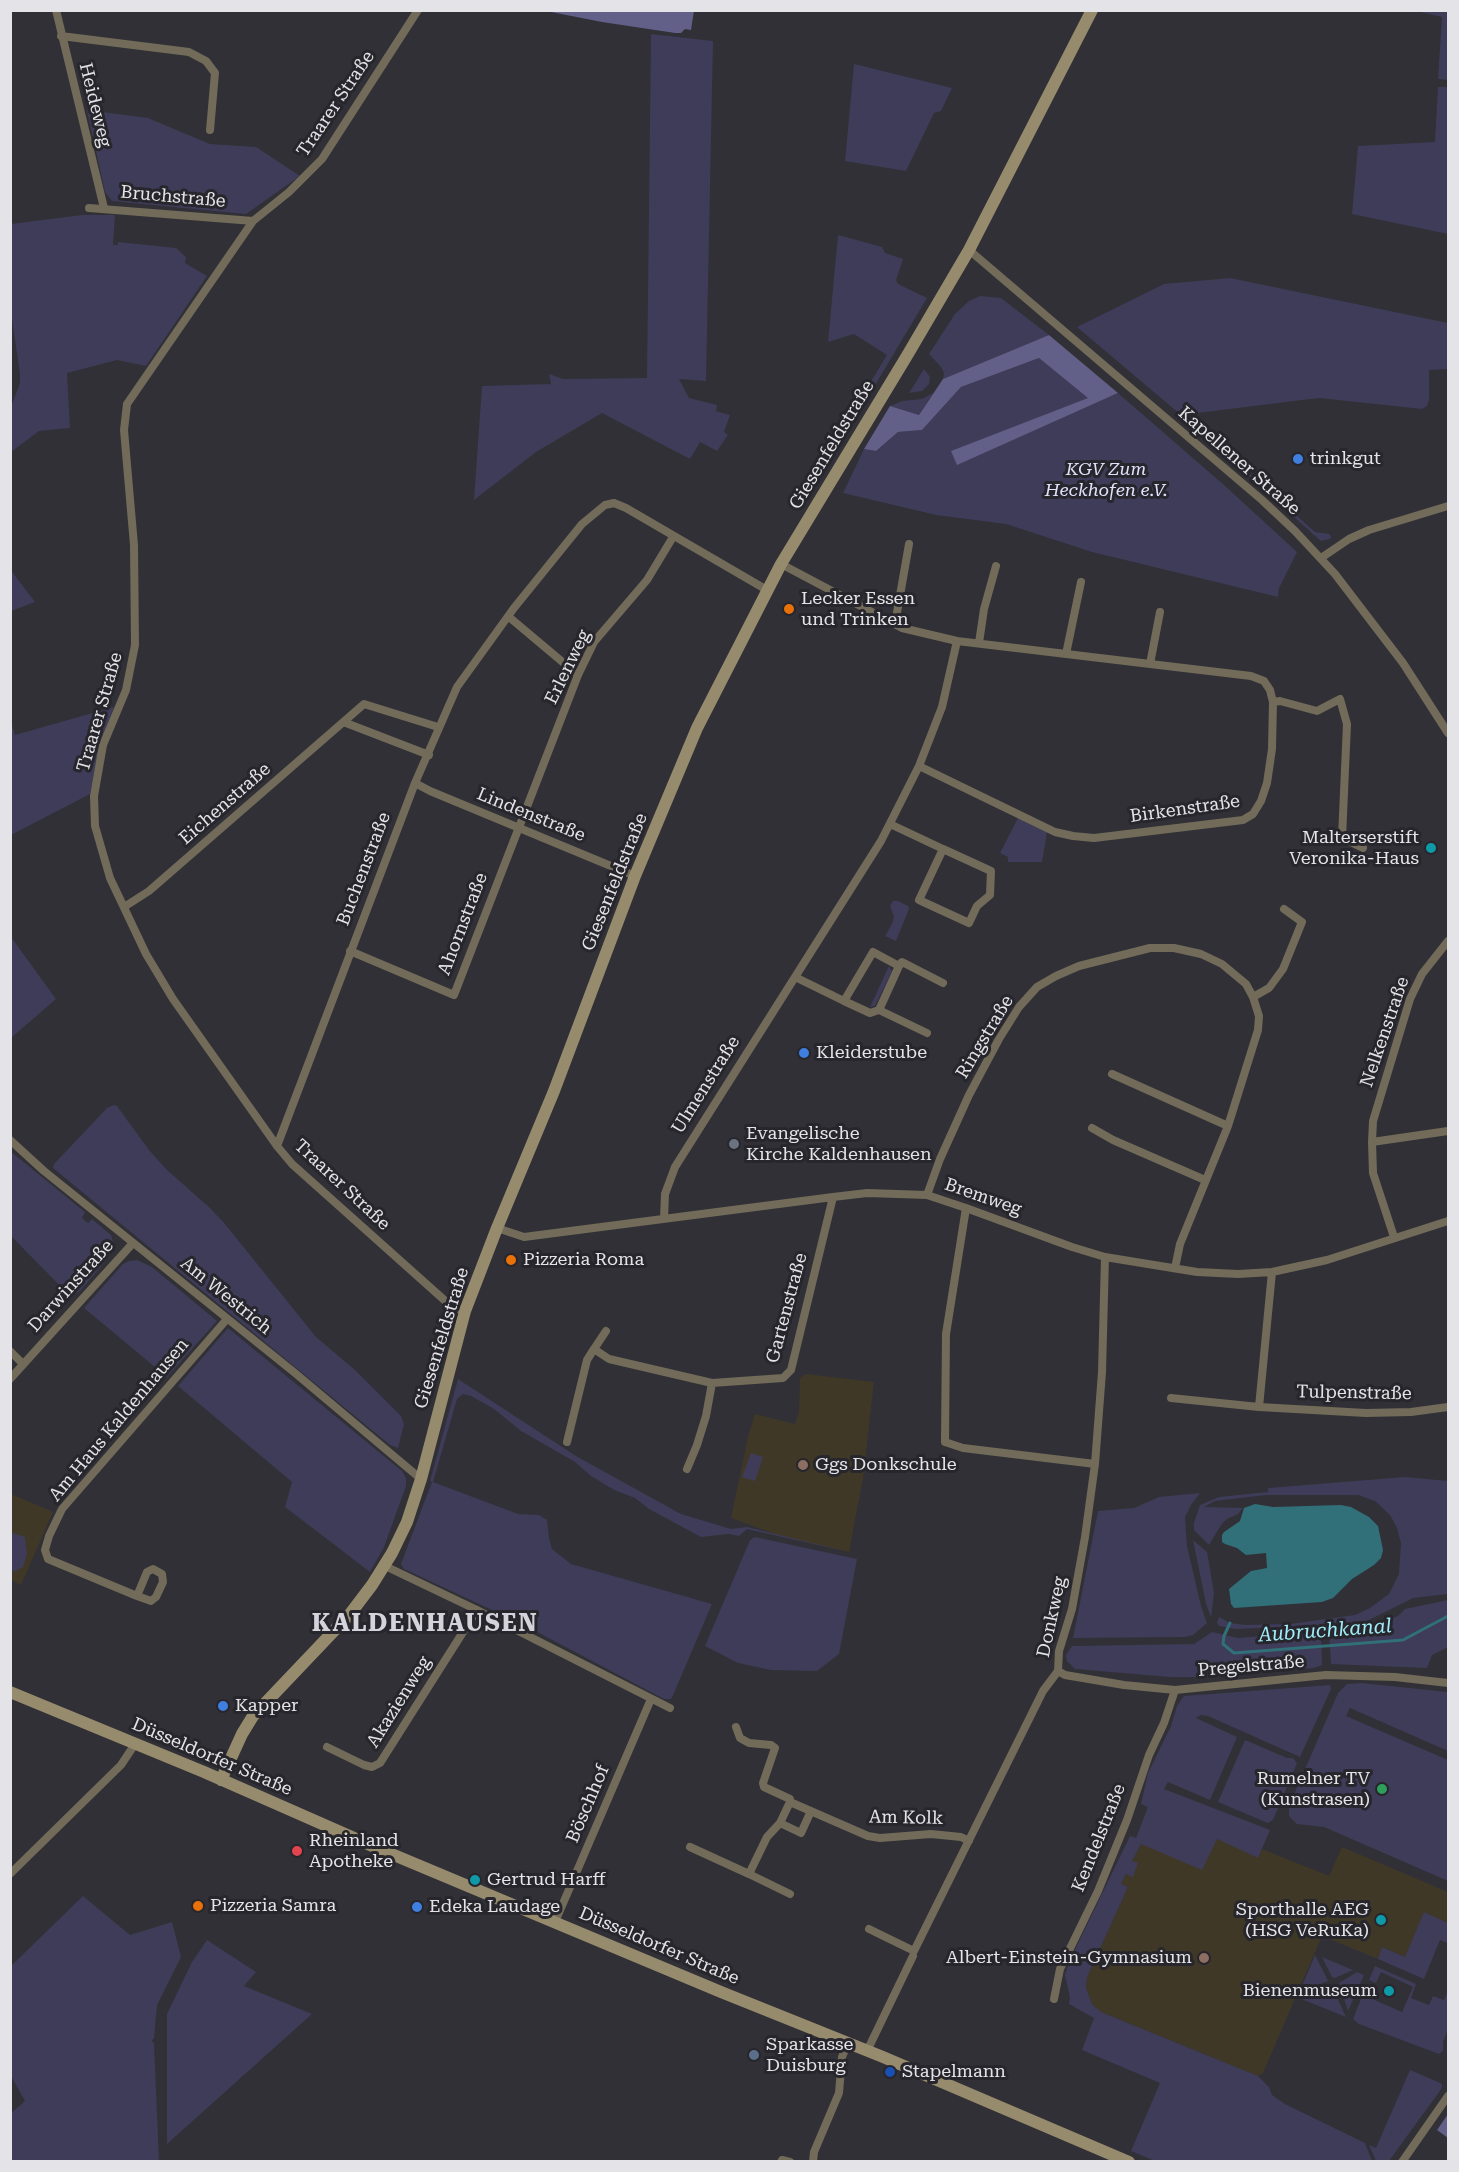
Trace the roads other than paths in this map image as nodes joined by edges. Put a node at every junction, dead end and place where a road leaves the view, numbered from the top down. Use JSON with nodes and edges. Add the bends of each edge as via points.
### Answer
{"nodes":[{"id":1,"x":56,"y":10,"type":"edge"},
{"id":2,"x":418,"y":10,"type":"edge"},
{"id":3,"x":1092,"y":10,"type":"edge"},
{"id":4,"x":61,"y":36,"type":"junction"},
{"id":5,"x":210,"y":130,"type":"dead end"},
{"id":6,"x":89,"y":208,"type":"dead end"},
{"id":7,"x":104,"y":208,"type":"junction"},
{"id":8,"x":253,"y":221,"type":"junction"},
{"id":9,"x":969,"y":250,"type":"junction"},
{"id":10,"x":1449,"y":506,"type":"edge"},
{"id":11,"x":673,"y":537,"type":"junction"},
{"id":12,"x":909,"y":544,"type":"dead end"},
{"id":13,"x":1321,"y":558,"type":"junction"},
{"id":14,"x":781,"y":564,"type":"junction"},
{"id":15,"x":996,"y":566,"type":"dead end"},
{"id":16,"x":1081,"y":582,"type":"dead end"},
{"id":17,"x":767,"y":590,"type":"junction"},
{"id":18,"x":1160,"y":612,"type":"dead end"},
{"id":19,"x":508,"y":617,"type":"junction"},
{"id":20,"x":895,"y":624,"type":"junction"},
{"id":21,"x":957,"y":641,"type":"junction"},
{"id":22,"x":979,"y":643,"type":"junction"},
{"id":23,"x":1066,"y":654,"type":"junction"},
{"id":24,"x":1150,"y":664,"type":"junction"},
{"id":25,"x":578,"y":675,"type":"junction"},
{"id":26,"x":1273,"y":702,"type":"junction"},
{"id":27,"x":346,"y":723,"type":"junction"},
{"id":28,"x":438,"y":727,"type":"junction"},
{"id":29,"x":1449,"y":733,"type":"edge"},
{"id":30,"x":429,"y":755,"type":"junction"},
{"id":31,"x":919,"y":766,"type":"junction"},
{"id":32,"x":415,"y":783,"type":"junction"},
{"id":33,"x":890,"y":824,"type":"junction"},
{"id":34,"x":518,"y":826,"type":"junction"},
{"id":35,"x":1363,"y":848,"type":"dead end"},
{"id":36,"x":943,"y":849,"type":"junction"},
{"id":37,"x":635,"y":876,"type":"junction"},
{"id":38,"x":124,"y":907,"type":"junction"},
{"id":39,"x":1284,"y":909,"type":"dead end"},
{"id":40,"x":1449,"y":941,"type":"edge"},
{"id":41,"x":350,"y":951,"type":"junction"},
{"id":42,"x":899,"y":966,"type":"junction"},
{"id":43,"x":795,"y":977,"type":"junction"},
{"id":44,"x":943,"y":983,"type":"dead end"},
{"id":45,"x":1253,"y":997,"type":"junction"},
{"id":46,"x":844,"y":1001,"type":"junction"},
{"id":47,"x":879,"y":1010,"type":"junction"},
{"id":48,"x":927,"y":1033,"type":"dead end"},
{"id":49,"x":1112,"y":1074,"type":"dead end"},
{"id":50,"x":1228,"y":1126,"type":"junction"},
{"id":51,"x":1092,"y":1128,"type":"dead end"},
{"id":52,"x":1449,"y":1131,"type":"edge"},
{"id":53,"x":10,"y":1140,"type":"edge"},
{"id":54,"x":1372,"y":1142,"type":"junction"},
{"id":55,"x":277,"y":1146,"type":"junction"},
{"id":56,"x":1205,"y":1180,"type":"junction"},
{"id":57,"x":927,"y":1195,"type":"junction"},
{"id":58,"x":833,"y":1197,"type":"junction"},
{"id":59,"x":966,"y":1208,"type":"junction"},
{"id":60,"x":663,"y":1219,"type":"junction"},
{"id":61,"x":1449,"y":1221,"type":"edge"},
{"id":62,"x":497,"y":1228,"type":"junction"},
{"id":63,"x":1394,"y":1237,"type":"junction"},
{"id":64,"x":133,"y":1243,"type":"junction"},
{"id":65,"x":1105,"y":1257,"type":"junction"},
{"id":66,"x":1175,"y":1268,"type":"junction"},
{"id":67,"x":1272,"y":1272,"type":"junction"},
{"id":68,"x":465,"y":1311,"type":"junction"},
{"id":69,"x":227,"y":1319,"type":"junction"},
{"id":70,"x":606,"y":1331,"type":"dead end"},
{"id":71,"x":594,"y":1348,"type":"junction"},
{"id":72,"x":10,"y":1351,"type":"edge"},
{"id":73,"x":24,"y":1364,"type":"junction"},
{"id":74,"x":10,"y":1379,"type":"edge"},
{"id":75,"x":712,"y":1383,"type":"junction"},
{"id":76,"x":1171,"y":1398,"type":"dead end"},
{"id":77,"x":1258,"y":1407,"type":"junction"},
{"id":78,"x":1449,"y":1407,"type":"edge"},
{"id":79,"x":567,"y":1442,"type":"dead end"},
{"id":80,"x":1095,"y":1464,"type":"junction"},
{"id":81,"x":687,"y":1469,"type":"dead end"},
{"id":82,"x":421,"y":1479,"type":"junction"},
{"id":83,"x":385,"y":1566,"type":"junction"},
{"id":84,"x":137,"y":1596,"type":"dead end"},
{"id":85,"x":477,"y":1610,"type":"junction"},
{"id":86,"x":1058,"y":1671,"type":"junction"},
{"id":87,"x":1449,"y":1683,"type":"edge"},
{"id":88,"x":1175,"y":1690,"type":"junction"},
{"id":89,"x":10,"y":1692,"type":"edge"},
{"id":90,"x":651,"y":1699,"type":"junction"},
{"id":91,"x":670,"y":1708,"type":"dead end"},
{"id":92,"x":736,"y":1727,"type":"dead end"},
{"id":93,"x":135,"y":1744,"type":"junction"},
{"id":94,"x":327,"y":1747,"type":"dead end"},
{"id":95,"x":221,"y":1780,"type":"junction"},
{"id":96,"x":790,"y":1802,"type":"junction"},
{"id":97,"x":811,"y":1811,"type":"junction"},
{"id":98,"x":780,"y":1823,"type":"junction"},
{"id":99,"x":969,"y":1841,"type":"junction"},
{"id":100,"x":690,"y":1847,"type":"dead end"},
{"id":101,"x":10,"y":1874,"type":"edge"},
{"id":102,"x":749,"y":1874,"type":"junction"},
{"id":103,"x":790,"y":1894,"type":"dead end"},
{"id":104,"x":555,"y":1922,"type":"junction"},
{"id":105,"x":869,"y":1929,"type":"dead end"},
{"id":106,"x":914,"y":1953,"type":"junction"},
{"id":107,"x":1054,"y":1999,"type":"dead end"},
{"id":108,"x":848,"y":2043,"type":"junction"},
{"id":109,"x":867,"y":2051,"type":"junction"},
{"id":110,"x":1449,"y":2096,"type":"edge"},
{"id":111,"x":1407,"y":2160,"type":"edge"},
{"id":112,"x":781,"y":2162,"type":"edge"},
{"id":113,"x":790,"y":2162,"type":"edge"},
{"id":114,"x":813,"y":2162,"type":"edge"},
{"id":115,"x":1129,"y":2162,"type":"edge"}],
"edges":[{"from":1,"to":4,"type":"street","name":"Heideweg"},
{"from":2,"to":8,"type":"street","name":"Traarer Straße","via":[[322,159]]},
{"from":3,"to":9,"type":"main road","name":"Giesenfeldstraße"},
{"from":4,"to":5,"type":"street","via":[[189,52],[206,61],[215,73]]},
{"from":4,"to":7,"type":"street","name":"Heideweg"},
{"from":6,"to":7,"type":"street","name":"Bruchstraße"},
{"from":7,"to":8,"type":"street","name":"Bruchstraße"},
{"from":8,"to":38,"type":"street","name":"Traarer Straße","via":[[128,404],[124,430],[134,545],[135,645],[126,690],[104,745],[94,796],[101,850]]},
{"from":9,"to":13,"type":"street","name":"Kapellener Straße","via":[[1262,500]]},
{"from":9,"to":14,"type":"main road","name":"Giesenfeldstraße"},
{"from":10,"to":13,"type":"street","via":[[1369,530]]},
{"from":11,"to":17,"type":"street","name":"Buchenstraße"},
{"from":11,"to":19,"type":"street","name":"Buchenstraße","via":[[626,508],[614,503],[605,505],[582,524]]},
{"from":11,"to":25,"type":"street","name":"Erlenweg","via":[[647,579],[594,642]]},
{"from":12,"to":20,"type":"street"},
{"from":13,"to":29,"type":"street","name":"Kapellener Straße","via":[[1403,663]]},
{"from":14,"to":17,"type":"main road","name":"Giesenfeldstraße"},
{"from":14,"to":20,"type":"street"},
{"from":15,"to":22,"type":"street"},
{"from":16,"to":23,"type":"street"},
{"from":17,"to":37,"type":"main road","name":"Giesenfeldstraße","via":[[697,728]]},
{"from":18,"to":24,"type":"street"},
{"from":19,"to":25,"type":"street"},
{"from":19,"to":28,"type":"street","name":"Buchenstraße","via":[[457,687]]},
{"from":20,"to":21,"type":"street"},
{"from":21,"to":22,"type":"street"},
{"from":21,"to":31,"type":"street","name":"Ulmenstraße","via":[[942,707]]},
{"from":22,"to":23,"type":"street"},
{"from":23,"to":24,"type":"street"},
{"from":24,"to":26,"type":"street","via":[[1251,676],[1264,681]]},
{"from":25,"to":34,"type":"street","name":"Erlenweg"},
{"from":26,"to":31,"type":"street","name":"Birkenstraße","via":[[1267,783],[1253,814],[1243,820],[1094,838],[1073,836]]},
{"from":26,"to":35,"type":"street","via":[[1317,711],[1340,699],[1347,724],[1342,838]]},
{"from":27,"to":28,"type":"street","name":"Eichenstraße","via":[[364,705]]},
{"from":27,"to":30,"type":"street"},
{"from":27,"to":38,"type":"street","name":"Eichenstraße","via":[[149,891]]},
{"from":28,"to":30,"type":"street","name":"Buchenstraße"},
{"from":30,"to":32,"type":"street","name":"Buchenstraße"},
{"from":31,"to":33,"type":"street","name":"Ulmenstraße"},
{"from":32,"to":34,"type":"street","name":"Lindenstraße"},
{"from":32,"to":41,"type":"street","name":"Buchenstraße"},
{"from":33,"to":36,"type":"street"},
{"from":33,"to":43,"type":"street","name":"Ulmenstraße"},
{"from":34,"to":37,"type":"street","name":"Lindenstraße"},
{"from":34,"to":41,"type":"street","name":"Ahornstraße","via":[[454,995]]},
{"from":36,"to":36,"type":"street","via":[[919,900],[969,923],[977,906],[990,896],[991,871]]},
{"from":37,"to":62,"type":"main road","name":"Giesenfeldstraße","via":[[554,1091]]},
{"from":38,"to":55,"type":"street","name":"Traarer Straße","via":[[173,999]]},
{"from":39,"to":45,"type":"street","via":[[1302,922],[1283,969],[1269,988]]},
{"from":40,"to":54,"type":"street","name":"Nelkenstraße","via":[[1422,974],[1410,999],[1374,1120]]},
{"from":41,"to":55,"type":"street","name":"Buchenstraße"},
{"from":42,"to":44,"type":"street","via":[[902,962]]},
{"from":42,"to":46,"type":"street","via":[[873,952]]},
{"from":42,"to":47,"type":"street"},
{"from":43,"to":46,"type":"street"},
{"from":43,"to":60,"type":"street","name":"Ulmenstraße","via":[[675,1167],[665,1194]]},
{"from":45,"to":50,"type":"street","name":"Ringstraße","via":[[1259,1016],[1258,1030]]},
{"from":45,"to":57,"type":"street","name":"Ringstraße","via":[[1246,984],[1222,964],[1174,948],[1150,948],[1079,966],[1037,987],[1019,1007],[969,1095]]},
{"from":46,"to":47,"type":"street","via":[[870,1013]]},
{"from":47,"to":48,"type":"street"},
{"from":49,"to":50,"type":"street"},
{"from":50,"to":56,"type":"street","name":"Ringstraße"},
{"from":51,"to":56,"type":"street"},
{"from":52,"to":54,"type":"street"},
{"from":53,"to":64,"type":"street","name":"Am Westrich"},
{"from":54,"to":63,"type":"street","name":"Nelkenstraße","via":[[1373,1173]]},
{"from":55,"to":68,"type":"street","name":"Traarer Straße","via":[[292,1164],[442,1298]]},
{"from":56,"to":66,"type":"street","name":"Ringstraße","via":[[1180,1244]]},
{"from":57,"to":58,"type":"street","name":"Bremweg"},
{"from":57,"to":59,"type":"street","name":"Bremweg"},
{"from":58,"to":60,"type":"street","name":"Bremweg"},
{"from":58,"to":75,"type":"street","name":"Gartenstraße","via":[[791,1370],[783,1378]]},
{"from":59,"to":65,"type":"street","name":"Bremweg"},
{"from":59,"to":80,"type":"street","via":[[946,1335],[945,1442],[963,1448]]},
{"from":60,"to":62,"type":"street","name":"Bremweg","via":[[524,1237]]},
{"from":61,"to":63,"type":"street","name":"Bremweg"},
{"from":62,"to":68,"type":"main road","name":"Giesenfeldstraße"},
{"from":63,"to":67,"type":"street","name":"Bremweg","via":[[1327,1260]]},
{"from":64,"to":69,"type":"street","name":"Am Westrich"},
{"from":64,"to":73,"type":"street","name":"Darwinstraße"},
{"from":65,"to":66,"type":"street","name":"Bremweg"},
{"from":65,"to":80,"type":"street","name":"Donkweg"},
{"from":66,"to":67,"type":"street","name":"Bremweg","via":[[1238,1274]]},
{"from":67,"to":77,"type":"street"},
{"from":68,"to":82,"type":"main road","name":"Giesenfeldstraße"},
{"from":69,"to":82,"type":"street","name":"Am Westrich"},
{"from":69,"to":84,"type":"street","name":"Am Haus Kaldenhausen","via":[[62,1509],[49,1536],[45,1550],[48,1559]]},
{"from":70,"to":71,"type":"street"},
{"from":71,"to":75,"type":"street","name":"Gartenstraße","via":[[609,1359]]},
{"from":71,"to":79,"type":"street","via":[[587,1360]]},
{"from":72,"to":73,"type":"street"},
{"from":73,"to":74,"type":"street","name":"Darwinstraße"},
{"from":75,"to":81,"type":"street","via":[[698,1445]]},
{"from":76,"to":77,"type":"street","name":"Tulpenstraße"},
{"from":77,"to":78,"type":"street","name":"Tulpenstraße","via":[[1365,1413]]},
{"from":80,"to":86,"type":"street","name":"Donkweg","via":[[1085,1537]]},
{"from":82,"to":83,"type":"main road","name":"Giesenfeldstraße","via":[[407,1521]]},
{"from":83,"to":85,"type":"street"},
{"from":83,"to":95,"type":"main road","name":"Giesenfeldstraße","via":[[350,1614],[253,1716]]},
{"from":85,"to":90,"type":"street"},
{"from":85,"to":94,"type":"street","name":"Akazienweg","via":[[380,1763],[364,1765]]},
{"from":86,"to":88,"type":"street","name":"Pregelstraße","via":[[1124,1685]]},
{"from":86,"to":99,"type":"street","name":"Donkweg","via":[[1043,1691]]},
{"from":87,"to":88,"type":"street","name":"Pregelstraße","via":[[1326,1675]]},
{"from":88,"to":107,"type":"street","name":"Kendelstraße","via":[[1098,1891],[1060,1970]]},
{"from":89,"to":93,"type":"main road","name":"Düsseldorfer Straße"},
{"from":90,"to":91,"type":"street"},
{"from":90,"to":104,"type":"street","name":"Böschhof"},
{"from":92,"to":96,"type":"street","name":"Am Kolk","via":[[740,1738],[749,1743],[775,1748],[764,1787]]},
{"from":93,"to":95,"type":"main road","name":"Düsseldorfer Straße"},
{"from":93,"to":101,"type":"street","via":[[121,1765]]},
{"from":95,"to":104,"type":"main road","name":"Düsseldorfer Straße"},
{"from":96,"to":97,"type":"street","name":"Am Kolk"},
{"from":96,"to":98,"type":"street"},
{"from":97,"to":98,"type":"street","via":[[801,1833]]},
{"from":97,"to":99,"type":"street","name":"Am Kolk","via":[[868,1836],[931,1834]]},
{"from":98,"to":102,"type":"street","via":[[766,1837]]},
{"from":99,"to":106,"type":"street","name":"Donkweg"},
{"from":100,"to":102,"type":"street"},
{"from":102,"to":103,"type":"street"},
{"from":104,"to":108,"type":"main road","name":"Düsseldorfer Straße"},
{"from":105,"to":106,"type":"street"},
{"from":106,"to":109,"type":"street","name":"Donkweg"},
{"from":108,"to":109,"type":"main road","name":"Düsseldorfer Straße"},
{"from":108,"to":114,"type":"street","via":[[842,2057],[839,2093]]},
{"from":109,"to":115,"type":"main road","name":"Düsseldorfer Straße"},
{"from":110,"to":111,"type":"street"},
{"from":112,"to":113,"type":"street"}]}
